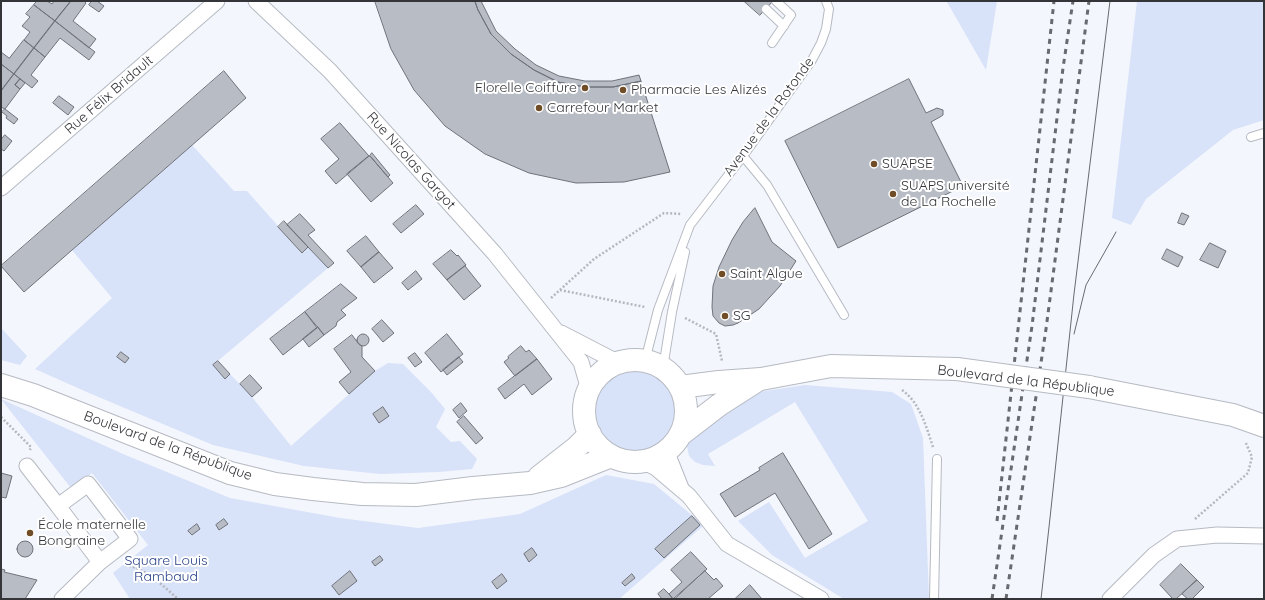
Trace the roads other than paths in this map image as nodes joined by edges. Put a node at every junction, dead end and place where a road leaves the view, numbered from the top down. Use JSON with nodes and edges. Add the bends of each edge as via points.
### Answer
{"nodes":[{"id":1,"x":217,"y":1,"type":"edge"},
{"id":2,"x":256,"y":1,"type":"edge"},
{"id":3,"x":776,"y":1,"type":"edge"},
{"id":4,"x":826,"y":1,"type":"edge"},
{"id":5,"x":766,"y":9,"type":"dead end"},
{"id":6,"x":784,"y":26,"type":"junction"},
{"id":7,"x":772,"y":43,"type":"dead end"},
{"id":8,"x":1264,"y":134,"type":"edge"},
{"id":9,"x":1251,"y":137,"type":"dead end"},
{"id":10,"x":743,"y":156,"type":"junction"},
{"id":11,"x":1,"y":188,"type":"edge"},
{"id":12,"x":690,"y":225,"type":"junction"},
{"id":13,"x":844,"y":315,"type":"dead end"},
{"id":14,"x":557,"y":331,"type":"junction"},
{"id":15,"x":618,"y":363,"type":"junction"},
{"id":16,"x":654,"y":365,"type":"junction"},
{"id":17,"x":761,"y":379,"type":"junction"},
{"id":18,"x":1,"y":385,"type":"edge"},
{"id":19,"x":680,"y":387,"type":"junction"},
{"id":20,"x":589,"y":390,"type":"junction"},
{"id":21,"x":1264,"y":426,"type":"edge"},
{"id":22,"x":590,"y":434,"type":"junction"},
{"id":23,"x":676,"y":441,"type":"junction"},
{"id":24,"x":611,"y":456,"type":"junction"},
{"id":25,"x":937,"y":459,"type":"road end"},
{"id":26,"x":642,"y":462,"type":"junction"},
{"id":27,"x":27,"y":466,"type":"road end"},
{"id":28,"x":530,"y":483,"type":"junction"},
{"id":29,"x":682,"y":491,"type":"junction"},
{"id":30,"x":58,"y":506,"type":"junction"},
{"id":31,"x":1264,"y":536,"type":"edge"},
{"id":32,"x":100,"y":562,"type":"junction"},
{"id":33,"x":62,"y":599,"type":"edge"},
{"id":34,"x":821,"y":599,"type":"edge"},
{"id":35,"x":934,"y":599,"type":"edge"},
{"id":36,"x":1110,"y":599,"type":"edge"}],
"edges":[{"from":1,"to":11,"type":"street","name":"Rue Félix Bridault"},
{"from":2,"to":14,"type":"street","name":"Rue Nicolas Gargot","via":[[330,71],[495,254]]},
{"from":3,"to":6,"type":"lane","via":[[791,15]]},
{"from":4,"to":10,"type":"lane","name":"Avenue de la Rotonde","via":[[826,29],[812,60]]},
{"from":5,"to":6,"type":"lane"},
{"from":6,"to":7,"type":"lane"},
{"from":8,"to":9,"type":"lane"},
{"from":10,"to":12,"type":"lane","name":"Avenue de la Rotonde"},
{"from":10,"to":13,"type":"lane","via":[[767,185]]},
{"from":12,"to":16,"type":"lane","name":"Avenue de la Rotonde","via":[[672,312]]},
{"from":12,"to":16,"type":"lane","name":"Avenue de la Rotonde","via":[[658,310]]},
{"from":14,"to":15,"type":"street","name":"Rue Nicolas Gargot"},
{"from":14,"to":20,"type":"street","name":"Rue Nicolas Gargot","via":[[581,362]]},
{"from":15,"to":16,"type":"main road","via":[[636,360]]},
{"from":15,"to":20,"type":"main road","via":[[600,373]]},
{"from":16,"to":19,"type":"main road","via":[[673,377]]},
{"from":17,"to":19,"type":"main road","name":"Boulevard de la République"},
{"from":17,"to":21,"type":"main road","name":"Boulevard de la République","bridge":true,"via":[[831,366],[957,369],[1090,387],[1233,415]]},
{"from":17,"to":23,"type":"main road","name":"Boulevard de la République","via":[[719,406]]},
{"from":18,"to":28,"type":"main road","name":"Boulevard de la République","via":[[33,395],[230,472],[275,484],[362,494],[416,495]]},
{"from":19,"to":23,"type":"main road","via":[[686,411],[685,423]]},
{"from":20,"to":22,"type":"main road","via":[[584,412]]},
{"from":22,"to":24,"type":"main road"},
{"from":22,"to":28,"type":"main road"},
{"from":23,"to":26,"type":"main road","via":[[658,457]]},
{"from":23,"to":29,"type":"street","via":[[667,451]]},
{"from":24,"to":26,"type":"main road","via":[[626,461]]},
{"from":24,"to":28,"type":"main road","name":"Boulevard de la République","via":[[561,476]]},
{"from":25,"to":35,"type":"lane"},
{"from":26,"to":29,"type":"street","via":[[656,468]]},
{"from":27,"to":30,"type":"street"},
{"from":29,"to":34,"type":"street","via":[[689,496],[727,544]]},
{"from":30,"to":32,"type":"street"},
{"from":30,"to":32,"type":"street","via":[[88,484],[130,539]]},
{"from":31,"to":36,"type":"street","via":[[1216,535],[1177,539],[1154,555]]},
{"from":32,"to":33,"type":"street"}]}
